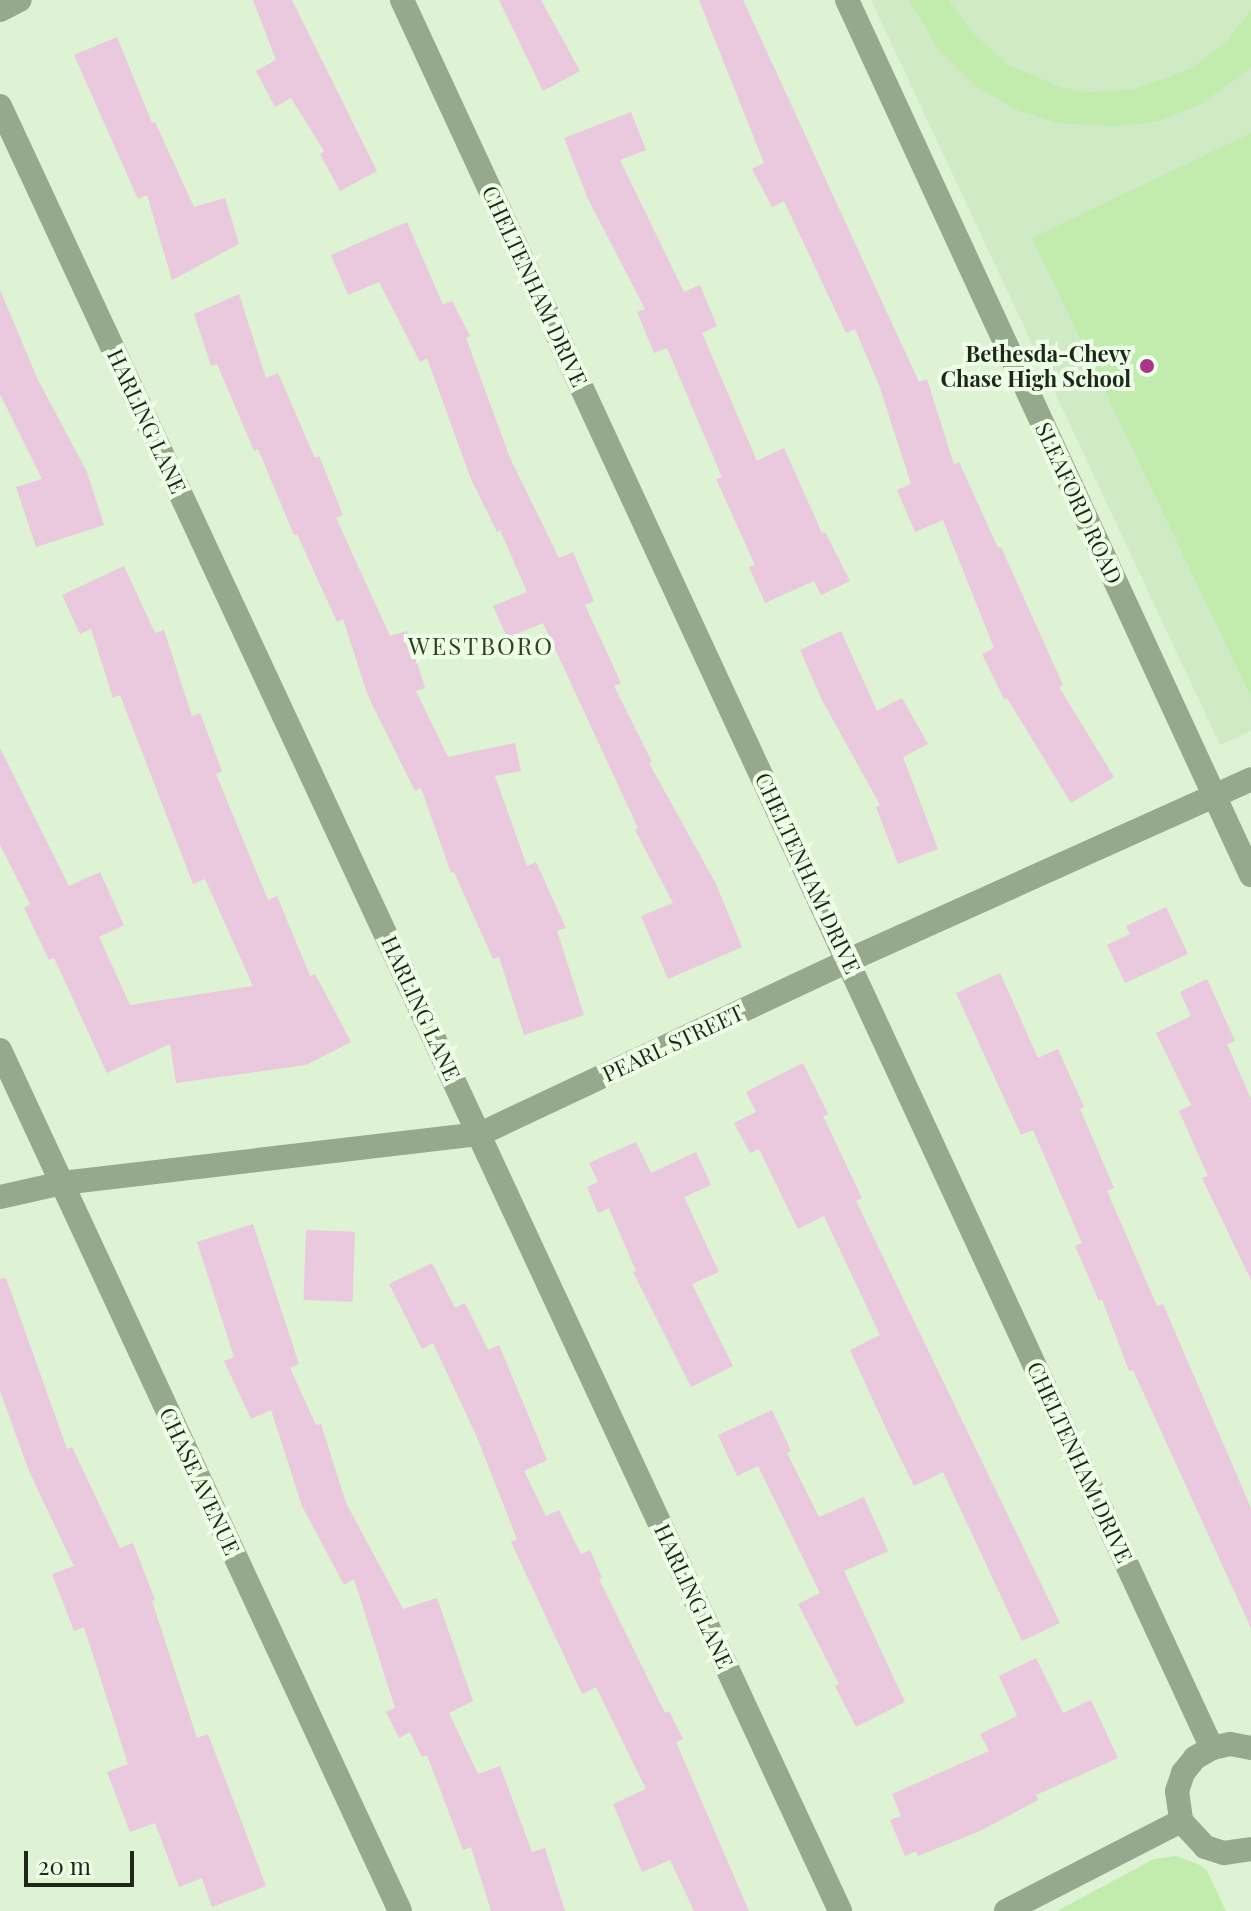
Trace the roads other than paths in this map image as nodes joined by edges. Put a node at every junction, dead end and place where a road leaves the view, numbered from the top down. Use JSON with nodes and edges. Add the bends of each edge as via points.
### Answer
{"nodes":[{"id":1,"x":20,"y":0,"type":"edge"},
{"id":2,"x":402,"y":0,"type":"edge"},
{"id":3,"x":847,"y":0,"type":"edge"},
{"id":4,"x":0,"y":10,"type":"edge"},
{"id":5,"x":0,"y":106,"type":"edge"},
{"id":6,"x":1251,"y":779,"type":"edge"},
{"id":7,"x":1214,"y":796,"type":"junction"},
{"id":8,"x":1251,"y":875,"type":"edge"},
{"id":9,"x":849,"y":960,"type":"junction"},
{"id":10,"x":0,"y":1050,"type":"edge"},
{"id":11,"x":480,"y":1134,"type":"junction"},
{"id":12,"x":62,"y":1183,"type":"junction"},
{"id":13,"x":0,"y":1197,"type":"edge"},
{"id":14,"x":1212,"y":1748,"type":"junction"},
{"id":15,"x":1251,"y":1748,"type":"edge"},
{"id":16,"x":1181,"y":1821,"type":"junction"},
{"id":17,"x":1251,"y":1849,"type":"edge"},
{"id":18,"x":400,"y":1911,"type":"edge"},
{"id":19,"x":840,"y":1911,"type":"edge"},
{"id":20,"x":1006,"y":1911,"type":"edge"}],
"edges":[{"from":1,"to":4,"type":"street"},
{"from":2,"to":9,"type":"street","name":"CHELTENHAM DRIVE"},
{"from":3,"to":7,"type":"street","name":"SLEAFORD ROAD"},
{"from":5,"to":11,"type":"street","name":"HARLING LANE"},
{"from":6,"to":7,"type":"street","name":"PEARL STREET"},
{"from":7,"to":8,"type":"street","name":"SLEAFORD ROAD"},
{"from":7,"to":9,"type":"street","name":"PEARL STREET"},
{"from":9,"to":11,"type":"street","name":"PEARL STREET"},
{"from":9,"to":14,"type":"street","name":"CHELTENHAM DRIVE"},
{"from":10,"to":12,"type":"street","name":"CHASE AVENUE"},
{"from":11,"to":12,"type":"street","name":"PEARL STREET"},
{"from":11,"to":19,"type":"street","name":"HARLING LANE"},
{"from":12,"to":13,"type":"street","name":"PEARL STREET"},
{"from":12,"to":18,"type":"street","name":"CHASE AVENUE"},
{"from":14,"to":15,"type":"street"},
{"from":14,"to":16,"type":"street","via":[[1183,1773],[1177,1791]]},
{"from":16,"to":17,"type":"street","via":[[1205,1847],[1224,1853]]},
{"from":16,"to":20,"type":"street"}]}
